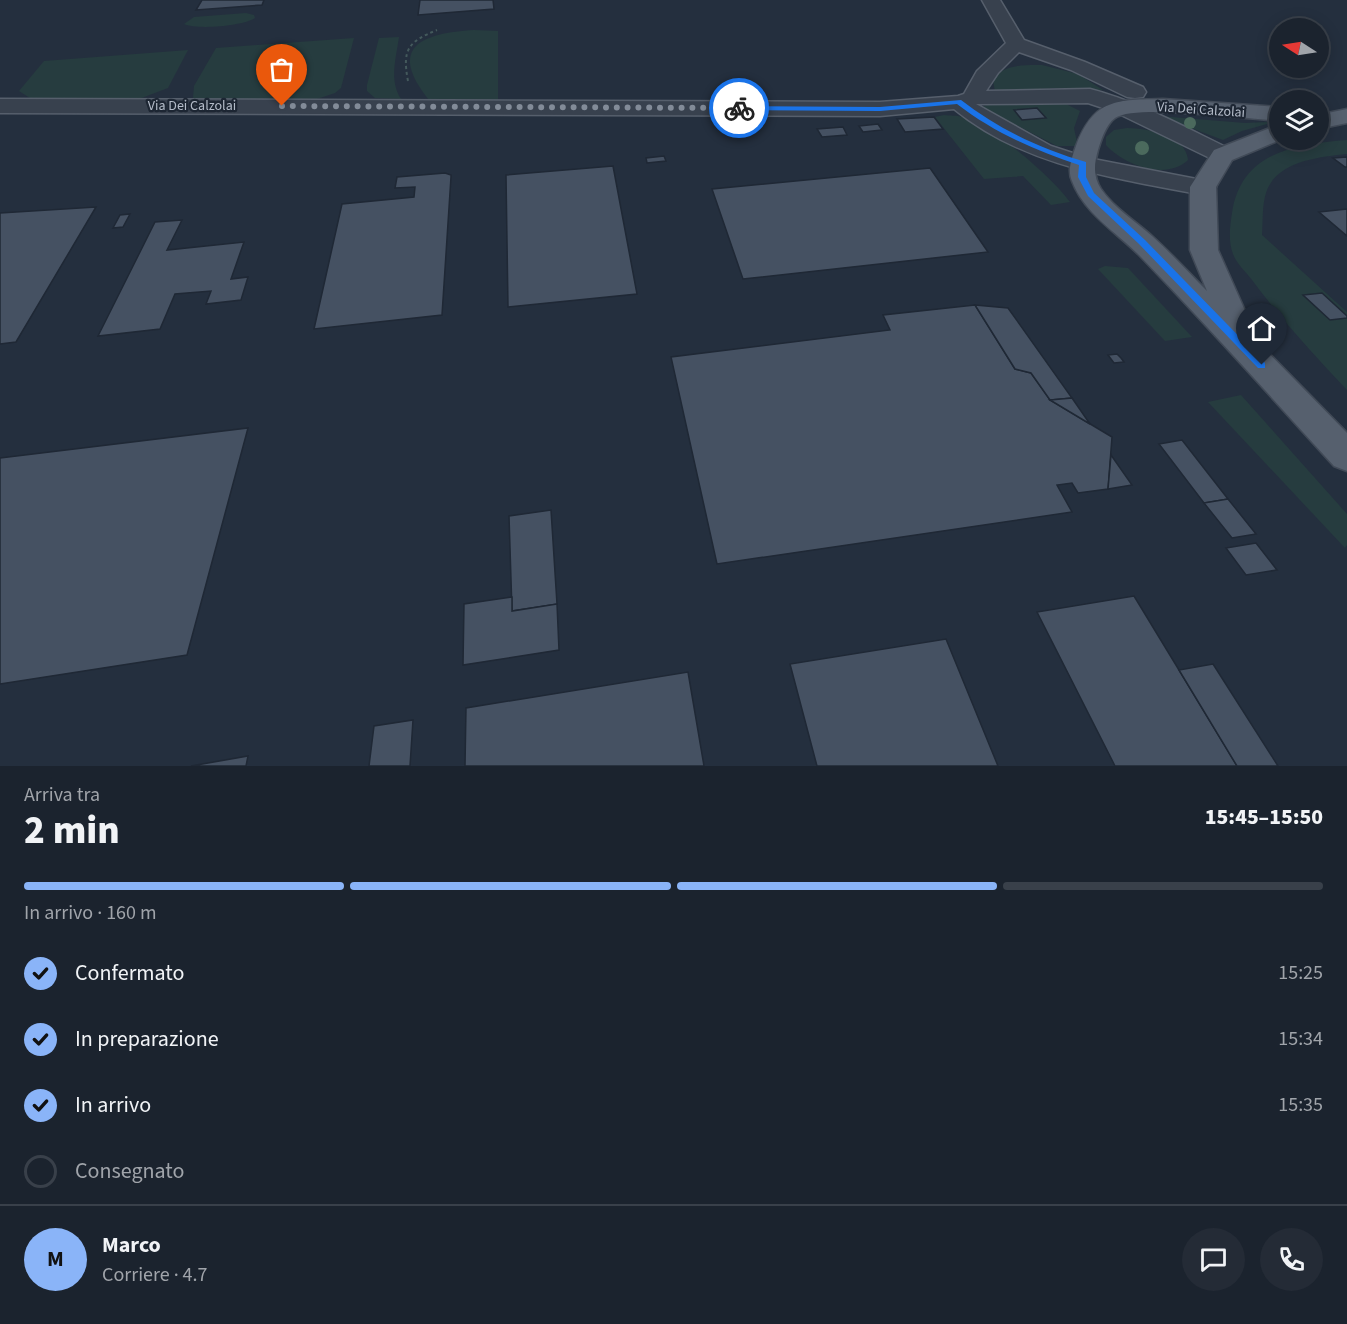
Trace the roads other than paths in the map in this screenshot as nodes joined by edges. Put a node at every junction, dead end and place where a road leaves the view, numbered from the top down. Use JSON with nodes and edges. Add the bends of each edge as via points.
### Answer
{"nodes":[{"id":1,"x":991,"y":0,"type":"edge"},
{"id":2,"x":1016,"y":44,"type":"junction"},
{"id":3,"x":966,"y":100,"type":"junction"},
{"id":4,"x":0,"y":106,"type":"edge"},
{"id":5,"x":1170,"y":106,"type":"junction"},
{"id":6,"x":1124,"y":107,"type":"junction"},
{"id":7,"x":1269,"y":113,"type":"edge"},
{"id":8,"x":1329,"y":115,"type":"edge"},
{"id":9,"x":1347,"y":116,"type":"edge"},
{"id":10,"x":1329,"y":120,"type":"edge"},
{"id":11,"x":1269,"y":136,"type":"edge"},
{"id":12,"x":1223,"y":155,"type":"junction"},
{"id":13,"x":1083,"y":164,"type":"junction"},
{"id":14,"x":1203,"y":187,"type":"junction"},
{"id":15,"x":1247,"y":350,"type":"junction"},
{"id":16,"x":1347,"y":456,"type":"edge"}],
"edges":[{"from":1,"to":2,"type":"street"},
{"from":2,"to":3,"type":"street","via":[[989,69]]},
{"from":2,"to":5,"type":"street"},
{"from":3,"to":4,"type":"street","name":"Via Dei Calzolai","via":[[856,109]]},
{"from":3,"to":6,"type":"street","name":"Via Dei Calzolai","via":[[1090,96]]},
{"from":3,"to":13,"type":"street","via":[[974,114],[1043,151]]},
{"from":5,"to":6,"type":"main road","name":"Via Dei Calzolai"},
{"from":5,"to":7,"type":"main road","name":"Via Dei Calzolai"},
{"from":6,"to":12,"type":"street","name":"Via Dei Calzolai"},
{"from":6,"to":13,"type":"main road","via":[[1107,113],[1095,128]]},
{"from":8,"to":9,"type":"main road"},
{"from":9,"to":10,"type":"main road"},
{"from":11,"to":12,"type":"main road"},
{"from":12,"to":14,"type":"main road"},
{"from":13,"to":14,"type":"street"},
{"from":13,"to":15,"type":"main road","via":[[1082,177],[1091,194]]},
{"from":14,"to":15,"type":"main road","via":[[1204,250]]},
{"from":15,"to":16,"type":"main road"}]}
